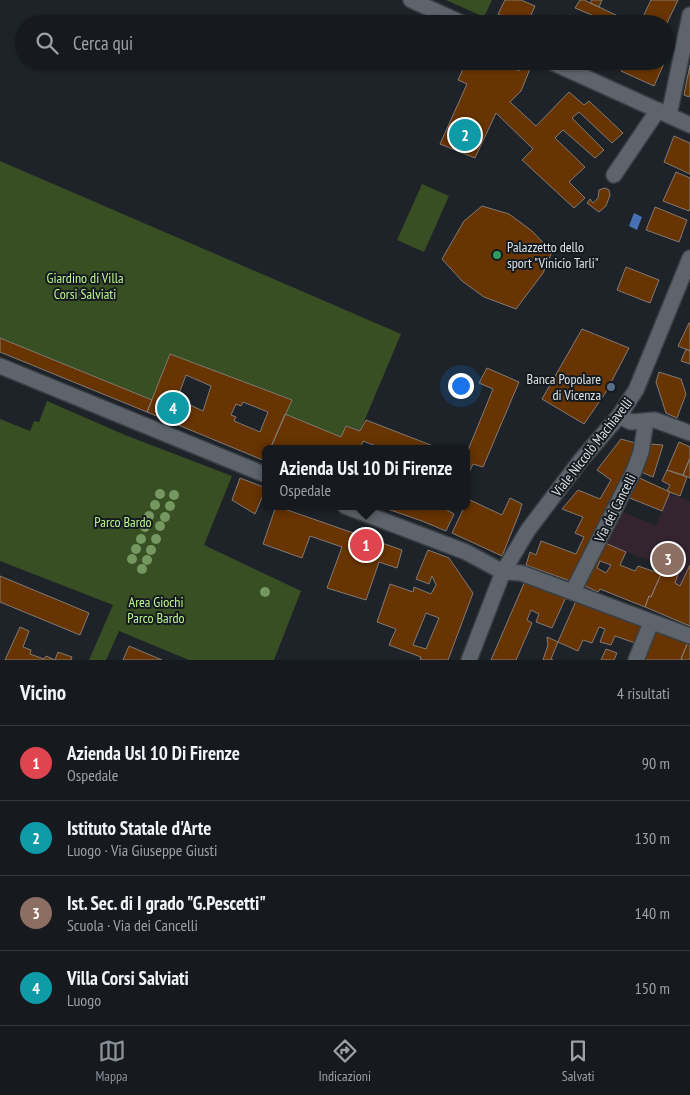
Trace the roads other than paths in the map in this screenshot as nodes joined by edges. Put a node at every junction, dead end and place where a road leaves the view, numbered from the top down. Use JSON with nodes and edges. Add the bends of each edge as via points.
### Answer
{"nodes":[{"id":1,"x":411,"y":0,"type":"edge"},
{"id":2,"x":444,"y":15,"type":"edge"},
{"id":3,"x":690,"y":15,"type":"edge"},
{"id":4,"x":675,"y":69,"type":"edge"},
{"id":5,"x":569,"y":70,"type":"edge"},
{"id":6,"x":675,"y":70,"type":"edge"},
{"id":7,"x":663,"y":113,"type":"junction"},
{"id":8,"x":690,"y":125,"type":"edge"},
{"id":9,"x":614,"y":175,"type":"dead end"},
{"id":10,"x":690,"y":258,"type":"edge"},
{"id":11,"x":686,"y":276,"type":"edge"},
{"id":12,"x":0,"y":366,"type":"edge"},
{"id":13,"x":619,"y":416,"type":"junction"},
{"id":14,"x":646,"y":421,"type":"junction"},
{"id":15,"x":690,"y":434,"type":"edge"},
{"id":16,"x":262,"y":473,"type":"edge"},
{"id":17,"x":356,"y":510,"type":"edge"},
{"id":18,"x":503,"y":572,"type":"junction"},
{"id":19,"x":573,"y":591,"type":"junction"},
{"id":20,"x":648,"y":630,"type":"dead end"},
{"id":21,"x":690,"y":636,"type":"edge"},
{"id":22,"x":469,"y":660,"type":"edge"},
{"id":23,"x":636,"y":660,"type":"edge"}],
"edges":[{"from":1,"to":2,"type":"street"},
{"from":3,"to":4,"type":"street"},
{"from":5,"to":7,"type":"street"},
{"from":6,"to":7,"type":"street"},
{"from":7,"to":8,"type":"street"},
{"from":7,"to":9,"type":"street"},
{"from":10,"to":11,"type":"street","name":"Viale Niccolò Machiavelli"},
{"from":11,"to":13,"type":"street","name":"Viale Niccolò Machiavelli","via":[[636,390]]},
{"from":12,"to":16,"type":"street"},
{"from":13,"to":14,"type":"street","via":[[631,422]]},
{"from":13,"to":18,"type":"street","name":"Viale Niccolò Machiavelli","via":[[546,505]]},
{"from":14,"to":15,"type":"street","via":[[655,420]]},
{"from":14,"to":19,"type":"street","name":"Via dei Cancelli","via":[[634,471]]},
{"from":17,"to":18,"type":"street","via":[[466,552]]},
{"from":18,"to":19,"type":"street","via":[[521,573]]},
{"from":18,"to":22,"type":"street","name":"Viale Niccolò Machiavelli"},
{"from":19,"to":21,"type":"street"},
{"from":20,"to":23,"type":"street"}]}
